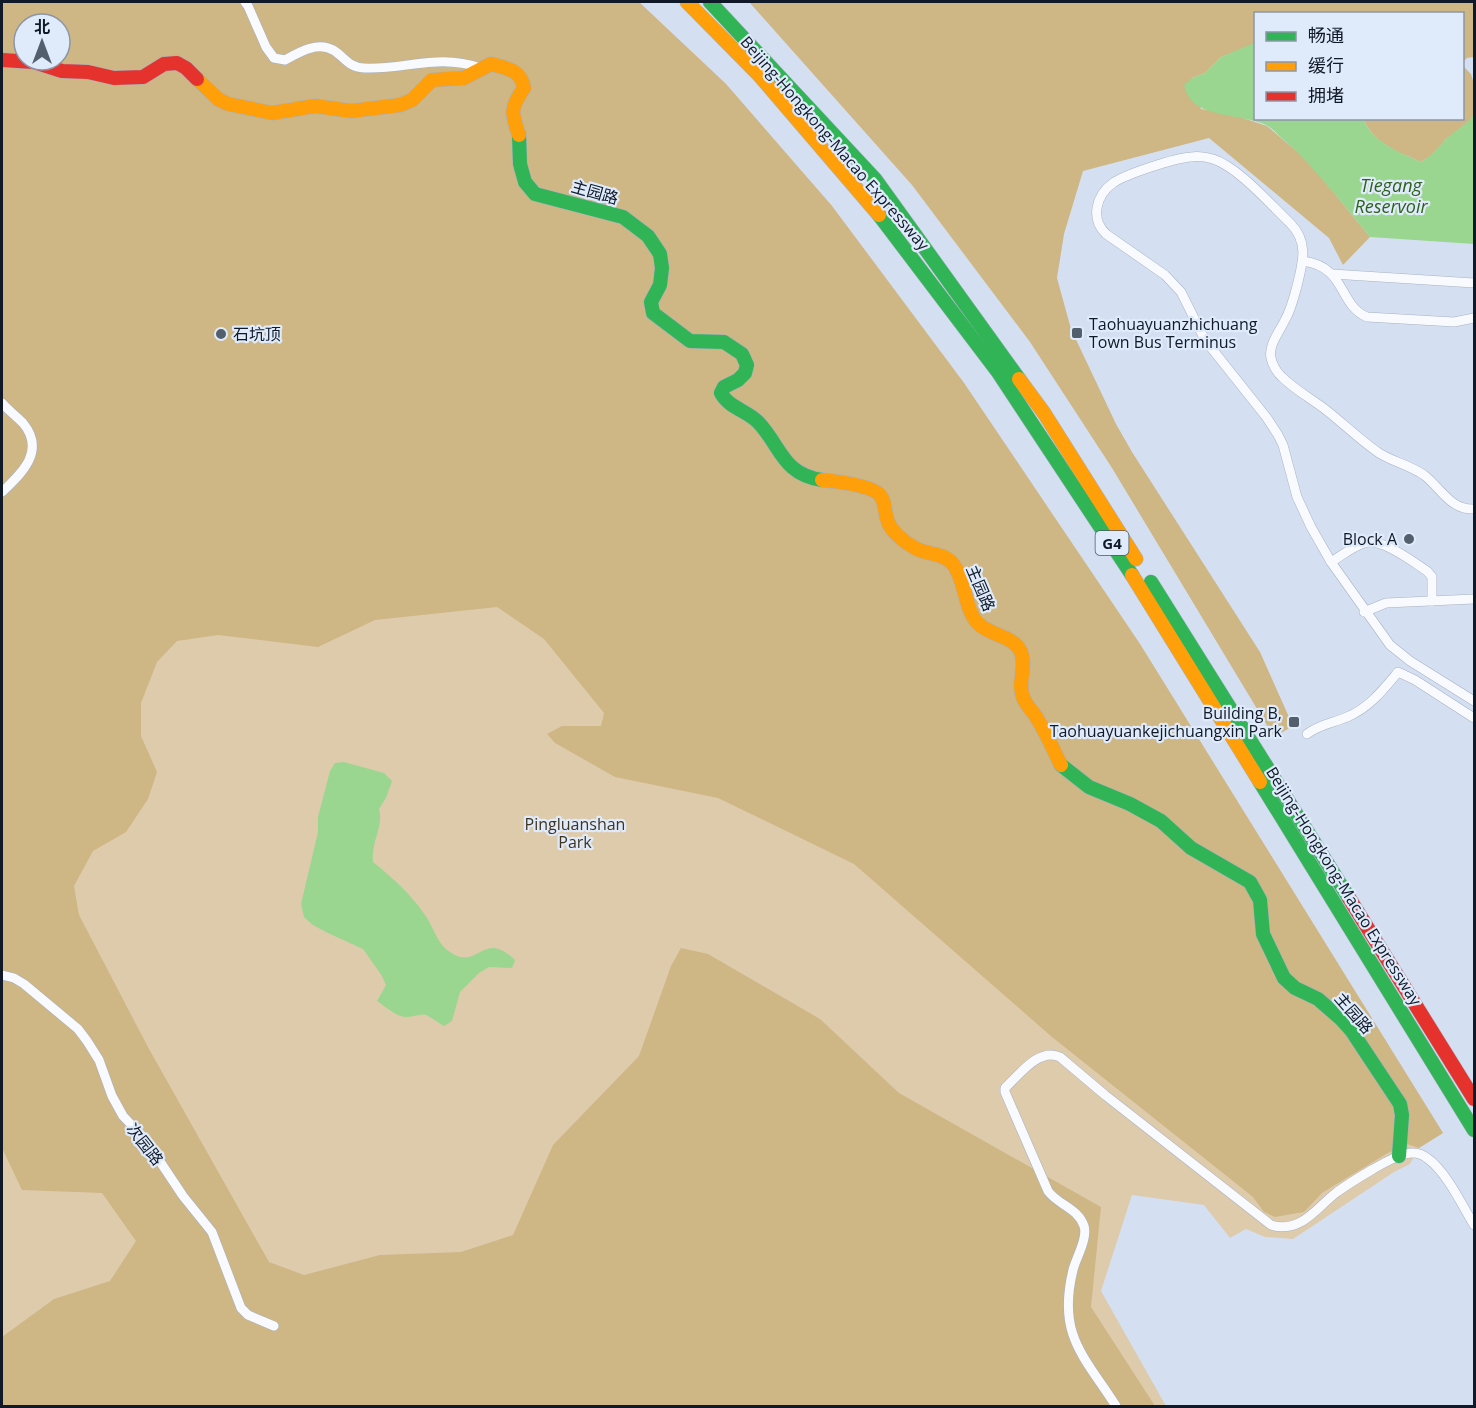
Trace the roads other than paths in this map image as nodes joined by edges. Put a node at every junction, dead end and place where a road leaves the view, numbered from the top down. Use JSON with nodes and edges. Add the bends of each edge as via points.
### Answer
{"nodes":[{"id":1,"x":245,"y":2,"type":"edge"},
{"id":2,"x":687,"y":2,"type":"edge"},
{"id":3,"x":710,"y":2,"type":"edge"},
{"id":4,"x":2,"y":60,"type":"edge"},
{"id":5,"x":480,"y":68,"type":"junction"},
{"id":6,"x":1303,"y":261,"type":"junction"},
{"id":7,"x":1332,"y":274,"type":"junction"},
{"id":8,"x":1474,"y":283,"type":"edge"},
{"id":9,"x":1474,"y":318,"type":"edge"},
{"id":10,"x":2,"y":403,"type":"edge"},
{"id":11,"x":2,"y":492,"type":"edge"},
{"id":12,"x":1474,"y":509,"type":"edge"},
{"id":13,"x":1331,"y":562,"type":"junction"},
{"id":14,"x":1474,"y":599,"type":"edge"},
{"id":15,"x":1432,"y":601,"type":"junction"},
{"id":16,"x":1364,"y":612,"type":"junction"},
{"id":17,"x":1474,"y":701,"type":"edge"},
{"id":18,"x":1474,"y":718,"type":"edge"},
{"id":19,"x":1307,"y":734,"type":"dead end"},
{"id":20,"x":2,"y":975,"type":"edge"},
{"id":21,"x":1474,"y":1099,"type":"edge"},
{"id":22,"x":1474,"y":1130,"type":"edge"},
{"id":23,"x":1399,"y":1156,"type":"junction"},
{"id":24,"x":1474,"y":1225,"type":"edge"},
{"id":25,"x":274,"y":1326,"type":"dead end"},
{"id":26,"x":1116,"y":1407,"type":"edge"}],
"edges":[{"from":1,"to":5,"type":"street","via":[[274,58],[285,60],[316,46],[333,50],[345,62],[363,68],[444,61]]},
{"from":2,"to":22,"type":"main road","name":"Beijing-Hongkong-Macao Expressway","number":"G4","via":[[759,75],[891,229],[998,372],[1128,568]]},
{"from":3,"to":21,"type":"main road","name":"Beijing-Hongkong-Macao Expressway","number":"G4","via":[[875,179],[1044,413]]},
{"from":4,"to":5,"type":"main road","name":"主园路","via":[[34,62],[114,78],[143,77],[164,64],[177,63],[222,102],[272,113],[315,106],[351,111],[400,105],[412,100],[432,80],[464,78]]},
{"from":5,"to":23,"type":"main road","name":"主园路","via":[[499,65],[517,72],[522,79],[524,88],[515,100],[513,115],[520,138],[522,174],[532,192],[620,216],[635,225],[651,238],[661,258],[661,281],[650,304],[653,313],[690,341],[724,342],[742,354],[747,369],[742,377],[724,387],[721,393],[725,401],[757,421],[799,474],[876,492],[895,533],[922,552],[952,563],[976,621],[1020,650],[1023,698],[1061,765],[1089,787],[1166,824],[1191,848],[1252,885],[1260,900],[1263,934],[1284,978],[1341,1019],[1400,1104]]},
{"from":6,"to":7,"type":"street"},
{"from":6,"to":12,"type":"street","via":[[1286,320],[1271,349],[1270,357],[1281,377],[1377,452],[1424,475],[1451,502]]},
{"from":6,"to":13,"type":"street","via":[[1303,244],[1295,228],[1234,171],[1214,160],[1184,158],[1120,179],[1107,188],[1098,202],[1096,216],[1101,228],[1176,286],[1204,340],[1267,418],[1283,445],[1297,497]]},
{"from":7,"to":8,"type":"street"},
{"from":7,"to":9,"type":"street","via":[[1355,309],[1367,317],[1454,322]]},
{"from":10,"to":11,"type":"street","via":[[28,430],[33,450]]},
{"from":13,"to":15,"type":"street","via":[[1364,542],[1389,547],[1432,577]]},
{"from":13,"to":16,"type":"street"},
{"from":14,"to":15,"type":"street"},
{"from":15,"to":16,"type":"street","via":[[1386,603]]},
{"from":16,"to":17,"type":"street","via":[[1395,651]]},
{"from":18,"to":19,"type":"street","via":[[1398,672],[1362,710]]},
{"from":20,"to":25,"type":"street","name":"次园路","via":[[24,984],[83,1034],[123,1116],[150,1145],[212,1232],[241,1308]]},
{"from":23,"to":24,"type":"street","via":[[1420,1154],[1434,1163]]},
{"from":23,"to":26,"type":"street","via":[[1344,1187],[1305,1221],[1275,1226],[1266,1223],[1060,1057],[1052,1054],[1038,1058],[1005,1092],[1048,1191],[1076,1212],[1084,1226],[1070,1283],[1069,1322],[1075,1344]]}]}
